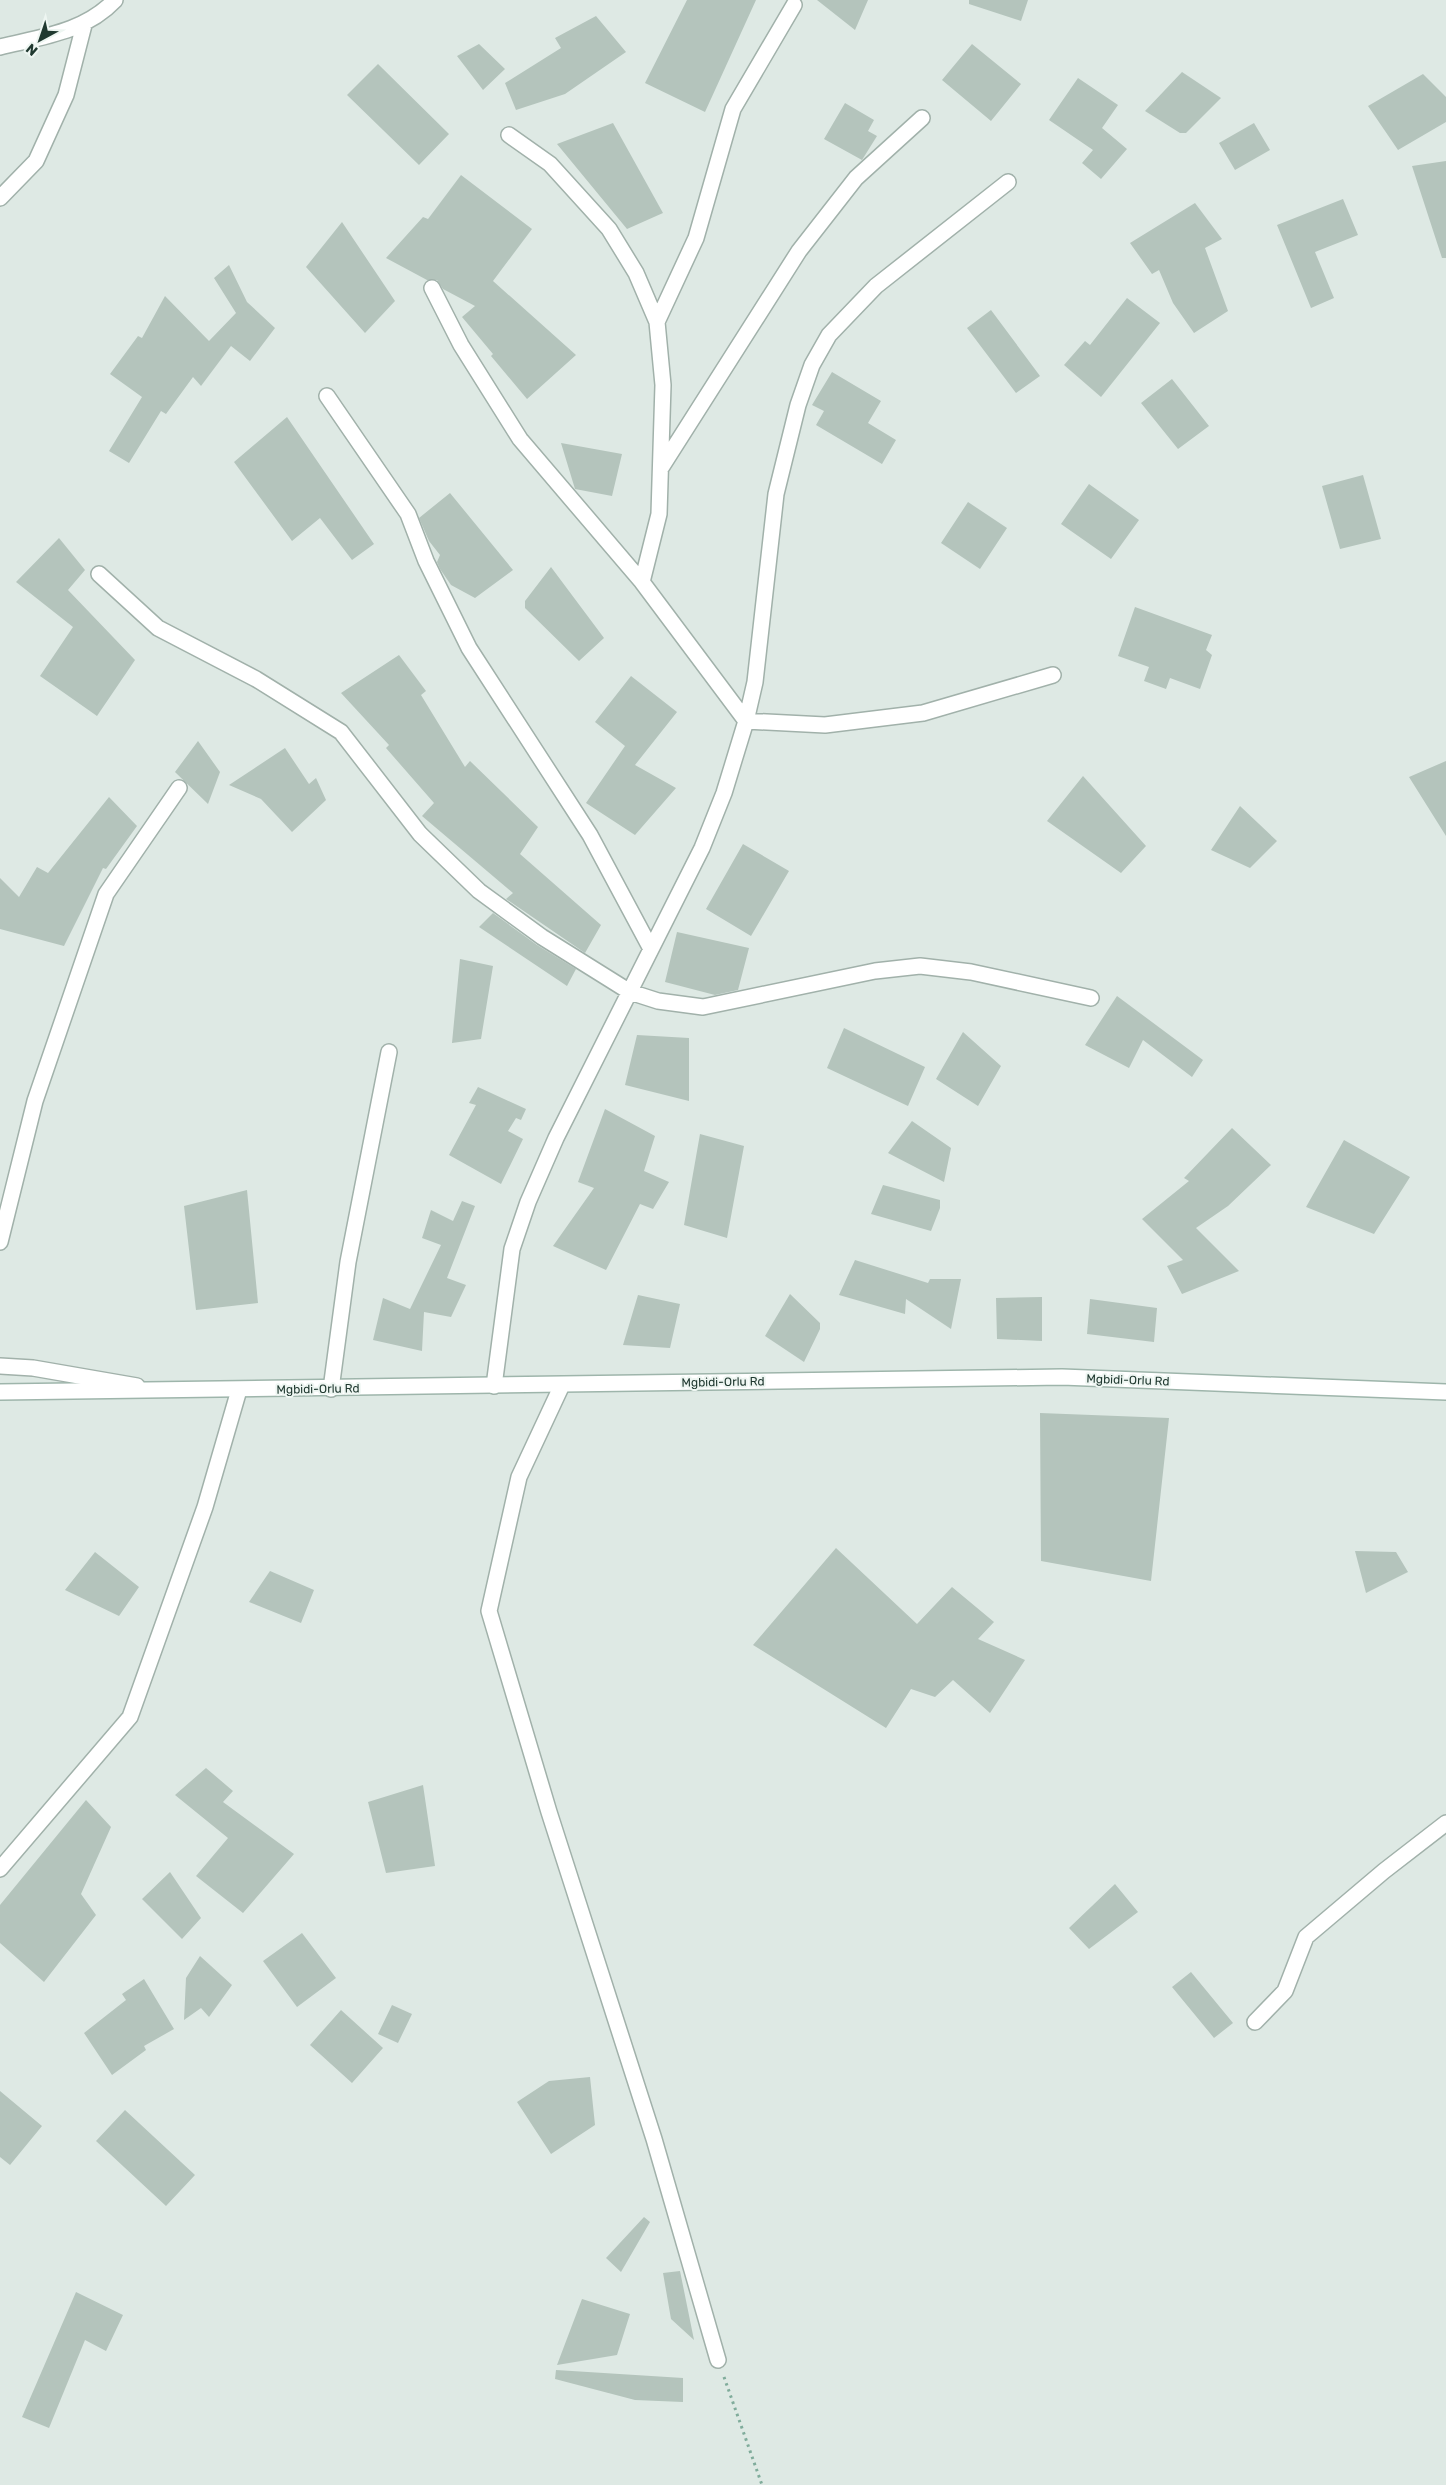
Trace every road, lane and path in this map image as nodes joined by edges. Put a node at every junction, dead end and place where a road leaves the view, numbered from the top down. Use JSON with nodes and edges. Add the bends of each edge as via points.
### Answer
{"nodes":[{"id":1,"x":116,"y":0,"type":"edge"},
{"id":2,"x":794,"y":4,"type":"dead end"},
{"id":3,"x":84,"y":25,"type":"junction"},
{"id":4,"x":0,"y":47,"type":"edge"},
{"id":5,"x":922,"y":118,"type":"dead end"},
{"id":6,"x":510,"y":135,"type":"dead end"},
{"id":7,"x":1008,"y":182,"type":"dead end"},
{"id":8,"x":0,"y":198,"type":"edge"},
{"id":9,"x":432,"y":288,"type":"dead end"},
{"id":10,"x":657,"y":322,"type":"junction"},
{"id":11,"x":327,"y":396,"type":"dead end"},
{"id":12,"x":661,"y":468,"type":"junction"},
{"id":13,"x":99,"y":574,"type":"dead end"},
{"id":14,"x":642,"y":582,"type":"junction"},
{"id":15,"x":1054,"y":675,"type":"dead end"},
{"id":16,"x":746,"y":721,"type":"junction"},
{"id":17,"x":180,"y":788,"type":"dead end"},
{"id":18,"x":651,"y":949,"type":"junction"},
{"id":19,"x":630,"y":992,"type":"junction"},
{"id":20,"x":1091,"y":998,"type":"dead end"},
{"id":21,"x":388,"y":1052,"type":"dead end"},
{"id":22,"x":0,"y":1242,"type":"edge"},
{"id":23,"x":0,"y":1366,"type":"edge"},
{"id":24,"x":562,"y":1385,"type":"junction"},
{"id":25,"x":494,"y":1386,"type":"junction"},
{"id":26,"x":332,"y":1389,"type":"junction"},
{"id":27,"x":239,"y":1390,"type":"junction"},
{"id":28,"x":161,"y":1391,"type":"junction"},
{"id":29,"x":0,"y":1392,"type":"edge"},
{"id":30,"x":1446,"y":1392,"type":"edge"},
{"id":31,"x":1446,"y":1824,"type":"edge"},
{"id":32,"x":0,"y":1869,"type":"edge"},
{"id":33,"x":1255,"y":2022,"type":"dead end"},
{"id":34,"x":718,"y":2360,"type":"joint"},
{"id":35,"x":762,"y":2485,"type":"edge"}],
"edges":[{"from":1,"to":3,"type":"street"},
{"from":2,"to":10,"type":"street","via":[[733,109],[696,238]]},
{"from":3,"to":4,"type":"street"},
{"from":3,"to":8,"type":"street","via":[[66,95],[36,161]]},
{"from":5,"to":12,"type":"street","via":[[856,178],[799,251]]},
{"from":6,"to":10,"type":"street","via":[[550,164],[609,229],[636,273]]},
{"from":7,"to":16,"type":"street","via":[[876,286],[829,334],[812,365],[798,405],[776,494],[755,682]]},
{"from":9,"to":14,"type":"street","via":[[461,345],[520,439]]},
{"from":10,"to":12,"type":"street","via":[[663,385]]},
{"from":11,"to":18,"type":"street","via":[[408,514],[426,561],[468,648],[590,835]]},
{"from":12,"to":14,"type":"street","via":[[659,514]]},
{"from":13,"to":19,"type":"street","via":[[158,628],[256,679],[341,732],[420,834],[479,891]]},
{"from":14,"to":16,"type":"street"},
{"from":15,"to":16,"type":"street","via":[[923,713],[825,725]]},
{"from":16,"to":18,"type":"street","via":[[724,793],[702,848]]},
{"from":17,"to":22,"type":"street","via":[[106,894],[36,1101]]},
{"from":18,"to":19,"type":"street"},
{"from":19,"to":20,"type":"street","via":[[658,1001],[703,1007],[875,971],[920,966],[971,972]]},
{"from":19,"to":25,"type":"street","via":[[556,1138],[528,1202],[512,1249]]},
{"from":21,"to":26,"type":"street","via":[[348,1262]]},
{"from":23,"to":28,"type":"street","via":[[33,1368]]},
{"from":24,"to":25,"type":"street","name":"Mgbidi-Orlu Rd"},
{"from":24,"to":30,"type":"street","name":"Mgbidi-Orlu Rd","via":[[1062,1377]]},
{"from":24,"to":34,"type":"street","via":[[519,1477],[489,1611],[549,1812],[654,2138]]},
{"from":25,"to":26,"type":"street","name":"Mgbidi-Orlu Rd"},
{"from":26,"to":27,"type":"street","name":"Mgbidi-Orlu Rd"},
{"from":27,"to":28,"type":"street","name":"Mgbidi-Orlu Rd"},
{"from":27,"to":32,"type":"street","via":[[205,1507],[130,1717]]},
{"from":28,"to":29,"type":"street","name":"Mgbidi-Orlu Rd"},
{"from":31,"to":33,"type":"street","via":[[1306,1937],[1285,1991]]},
{"from":34,"to":35,"type":"path"}]}
